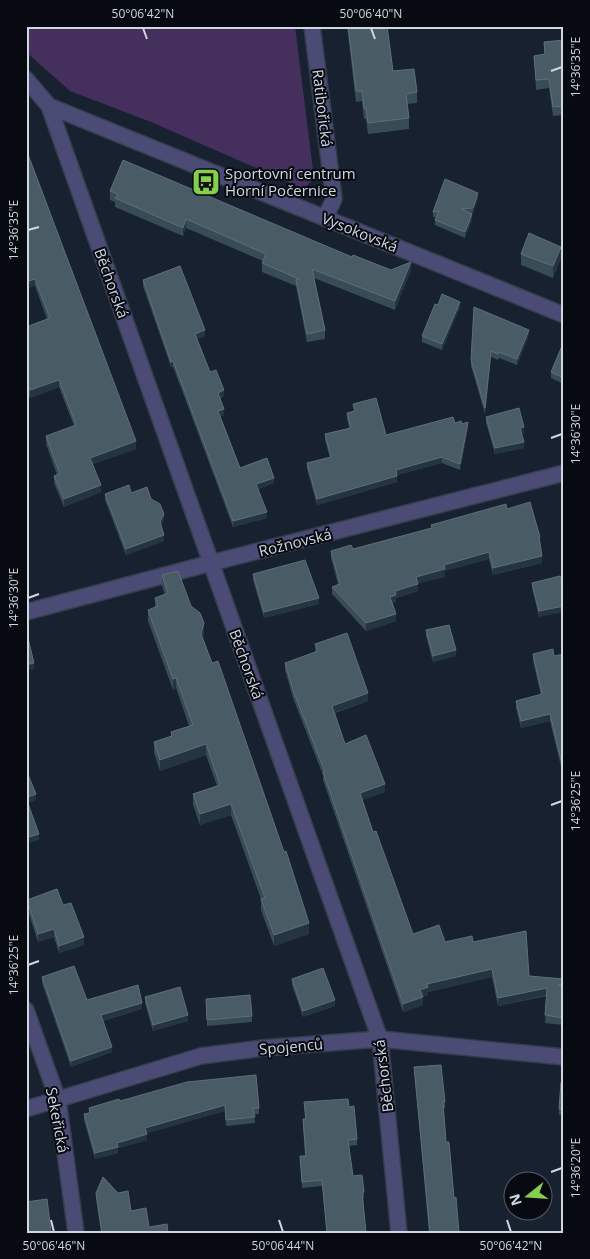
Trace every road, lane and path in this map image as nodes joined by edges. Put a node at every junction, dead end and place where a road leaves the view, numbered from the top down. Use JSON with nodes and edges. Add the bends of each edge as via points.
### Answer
{"nodes":[{"id":1,"x":312,"y":26,"type":"edge"},
{"id":2,"x":26,"y":79,"type":"edge"},
{"id":3,"x":49,"y":106,"type":"junction"},
{"id":4,"x":325,"y":218,"type":"junction"},
{"id":5,"x":564,"y":315,"type":"edge"},
{"id":6,"x":564,"y":473,"type":"edge"},
{"id":7,"x":211,"y":563,"type":"junction"},
{"id":8,"x":26,"y":612,"type":"edge"},
{"id":9,"x":26,"y":1010,"type":"edge"},
{"id":10,"x":380,"y":1039,"type":"junction"},
{"id":11,"x":564,"y":1058,"type":"edge"},
{"id":12,"x":58,"y":1100,"type":"junction"},
{"id":13,"x":26,"y":1109,"type":"edge"},
{"id":14,"x":76,"y":1233,"type":"edge"},
{"id":15,"x":399,"y":1233,"type":"edge"}],
"edges":[{"from":1,"to":4,"type":"street","name":"Ratibořická","via":[[334,199]]},
{"from":2,"to":3,"type":"street","name":"Vysokovská"},
{"from":3,"to":4,"type":"street","name":"Vysokovská"},
{"from":3,"to":7,"type":"street","name":"Běchorská"},
{"from":4,"to":5,"type":"street","name":"Vysokovská"},
{"from":6,"to":7,"type":"street","name":"Rožnovská"},
{"from":7,"to":8,"type":"street","name":"Rožnovská"},
{"from":7,"to":10,"type":"street","name":"Běchorská"},
{"from":9,"to":12,"type":"street","name":"Sekeřická"},
{"from":10,"to":11,"type":"street","name":"Spojenců"},
{"from":10,"to":12,"type":"street","name":"Spojenců","via":[[201,1056]]},
{"from":10,"to":15,"type":"street","name":"Běchorská"},
{"from":12,"to":13,"type":"street","name":"Spojenců"},
{"from":12,"to":14,"type":"street","name":"Sekeřická"}]}
